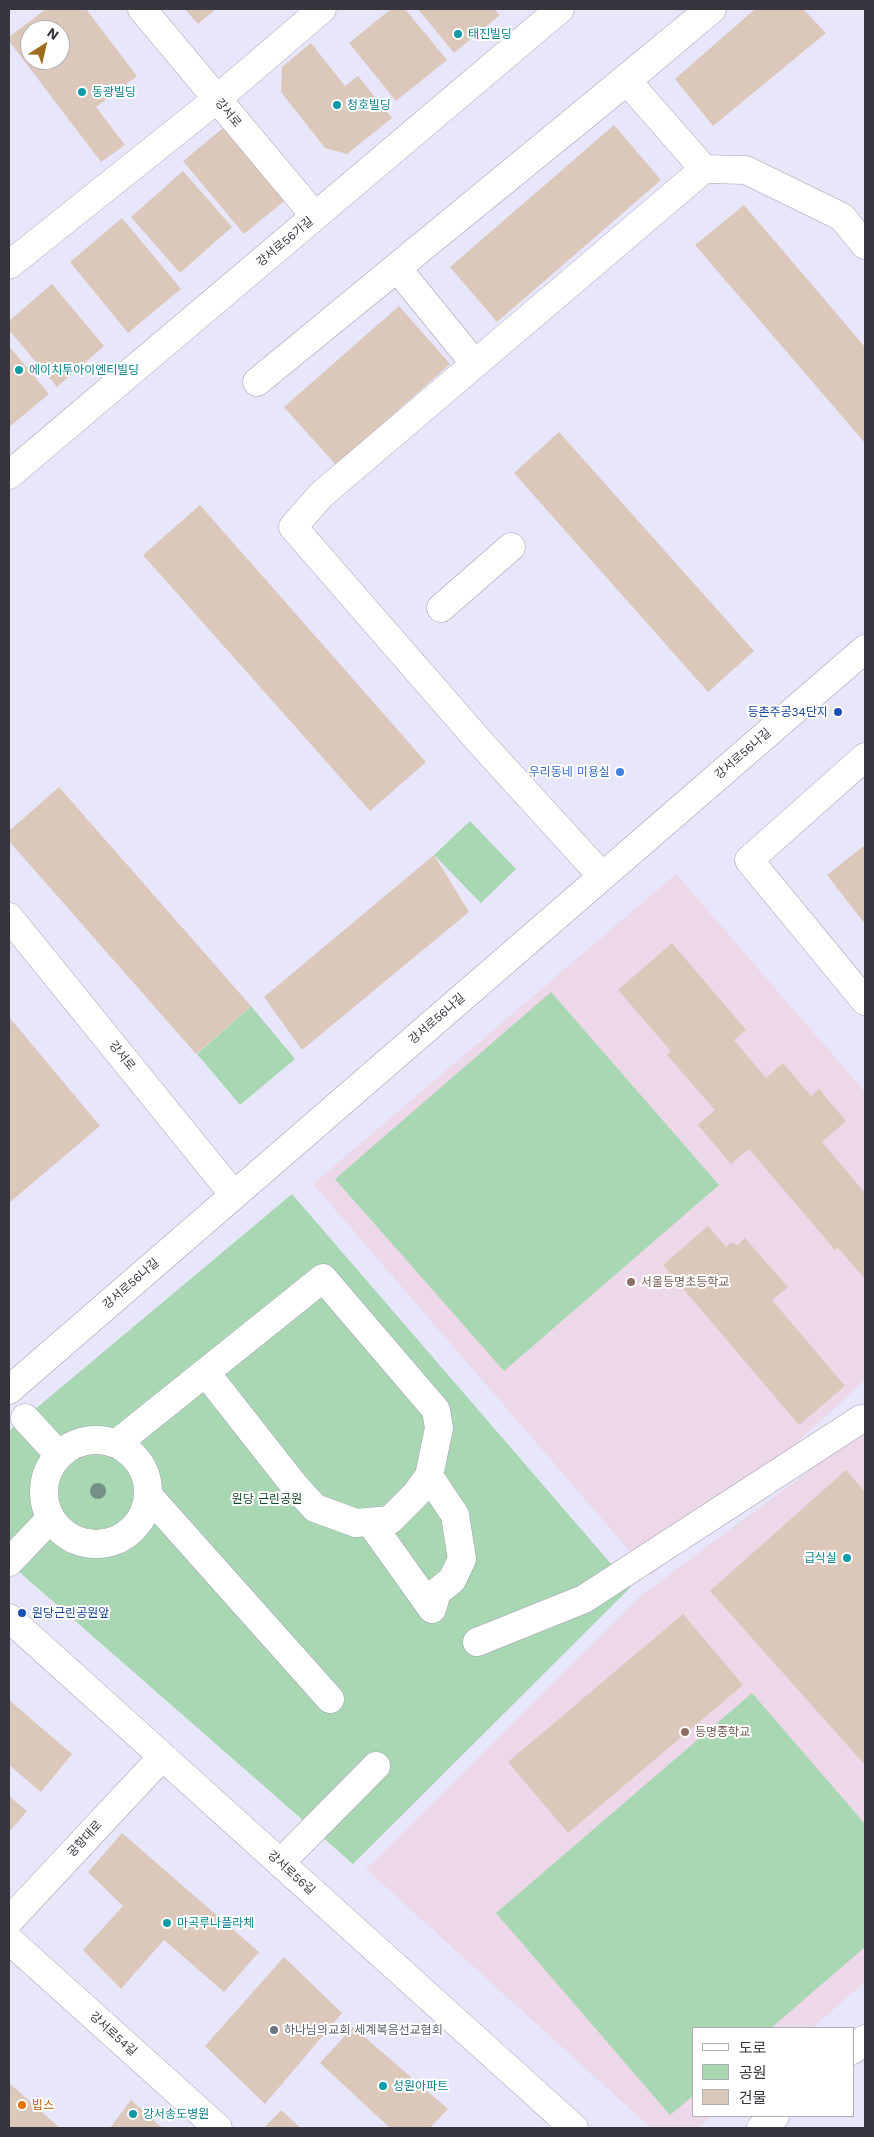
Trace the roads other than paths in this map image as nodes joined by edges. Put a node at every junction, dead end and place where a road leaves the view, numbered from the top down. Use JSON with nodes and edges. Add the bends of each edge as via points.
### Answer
{"nodes":[{"id":1,"x":142,"y":9,"type":"edge"},
{"id":2,"x":322,"y":9,"type":"edge"},
{"id":3,"x":560,"y":9,"type":"edge"},
{"id":4,"x":711,"y":9,"type":"edge"},
{"id":5,"x":627,"y":82,"type":"junction"},
{"id":6,"x":217,"y":100,"type":"junction"},
{"id":7,"x":704,"y":169,"type":"junction"},
{"id":8,"x":315,"y":216,"type":"junction"},
{"id":9,"x":865,"y":245,"type":"edge"},
{"id":10,"x":9,"y":265,"type":"edge"},
{"id":11,"x":397,"y":268,"type":"junction"},
{"id":12,"x":474,"y":364,"type":"junction"},
{"id":13,"x":9,"y":475,"type":"edge"},
{"id":14,"x":511,"y":547,"type":"dead end"},
{"id":15,"x":441,"y":608,"type":"dead end"},
{"id":16,"x":865,"y":648,"type":"edge"},
{"id":17,"x":865,"y":757,"type":"edge"},
{"id":18,"x":602,"y":876,"type":"junction"},
{"id":19,"x":9,"y":917,"type":"edge"},
{"id":20,"x":865,"y":1001,"type":"edge"},
{"id":21,"x":234,"y":1195,"type":"junction"},
{"id":22,"x":206,"y":1372,"type":"junction"},
{"id":23,"x":9,"y":1390,"type":"edge"},
{"id":24,"x":25,"y":1418,"type":"dead end"},
{"id":25,"x":861,"y":1420,"type":"dead end"},
{"id":26,"x":116,"y":1444,"type":"junction"},
{"id":27,"x":59,"y":1454,"type":"junction"},
{"id":28,"x":429,"y":1476,"type":"junction"},
{"id":29,"x":148,"y":1495,"type":"junction"},
{"id":30,"x":50,"y":1518,"type":"junction"},
{"id":31,"x":370,"y":1522,"type":"junction"},
{"id":32,"x":9,"y":1562,"type":"edge"},
{"id":33,"x":9,"y":1618,"type":"edge"},
{"id":34,"x":477,"y":1642,"type":"dead end"},
{"id":35,"x":330,"y":1699,"type":"dead end"},
{"id":36,"x":162,"y":1757,"type":"junction"},
{"id":37,"x":376,"y":1766,"type":"dead end"},
{"id":38,"x":280,"y":1863,"type":"junction"},
{"id":39,"x":9,"y":1922,"type":"edge"},
{"id":40,"x":9,"y":1940,"type":"edge"},
{"id":41,"x":865,"y":2039,"type":"edge"},
{"id":42,"x":854,"y":2049,"type":"edge"},
{"id":43,"x":775,"y":2117,"type":"edge"},
{"id":44,"x":218,"y":2128,"type":"edge"},
{"id":45,"x":574,"y":2128,"type":"edge"},
{"id":46,"x":761,"y":2128,"type":"edge"}],
"edges":[{"from":1,"to":6,"type":"street","name":"강서로"},
{"from":2,"to":6,"type":"street"},
{"from":3,"to":8,"type":"street","name":"강서로56가길"},
{"from":4,"to":5,"type":"street"},
{"from":4,"to":11,"type":"street","via":[[257,382]]},
{"from":5,"to":7,"type":"street"},
{"from":5,"to":11,"type":"street"},
{"from":6,"to":8,"type":"street","name":"강서로"},
{"from":6,"to":10,"type":"street"},
{"from":7,"to":9,"type":"street","via":[[746,170],[842,217]]},
{"from":7,"to":12,"type":"street"},
{"from":8,"to":13,"type":"street","name":"강서로56가길"},
{"from":11,"to":12,"type":"street"},
{"from":12,"to":18,"type":"street","via":[[321,495],[292,527]]},
{"from":14,"to":15,"type":"street"},
{"from":16,"to":18,"type":"street","name":"강서로56나길"},
{"from":17,"to":20,"type":"street","via":[[749,860]]},
{"from":18,"to":21,"type":"street","name":"강서로56나길"},
{"from":19,"to":21,"type":"street","name":"강서로"},
{"from":21,"to":23,"type":"street","name":"강서로56나길"},
{"from":22,"to":26,"type":"street"},
{"from":22,"to":28,"type":"street","via":[[324,1278],[436,1410],[439,1428]]},
{"from":22,"to":31,"type":"street","via":[[294,1486],[315,1508],[356,1522]]},
{"from":24,"to":27,"type":"street"},
{"from":25,"to":34,"type":"street","via":[[584,1599]]},
{"from":26,"to":27,"type":"street","via":[[86,1440]]},
{"from":26,"to":29,"type":"street","via":[[130,1452],[140,1464],[147,1480]]},
{"from":27,"to":30,"type":"street","via":[[49,1468],[44,1485],[44,1502]]},
{"from":28,"to":31,"type":"street","via":[[390,1520]]},
{"from":28,"to":31,"type":"street","via":[[455,1514],[462,1560],[452,1580],[437,1592],[432,1609]]},
{"from":29,"to":30,"type":"street","via":[[145,1512],[136,1526],[123,1537],[108,1543],[92,1545],[75,1541]]},
{"from":29,"to":35,"type":"street"},
{"from":30,"to":32,"type":"street"},
{"from":33,"to":36,"type":"street","name":"강서로56길"},
{"from":36,"to":38,"type":"street","name":"강서로56길"},
{"from":36,"to":39,"type":"street","name":"공항대로"},
{"from":37,"to":38,"type":"street"},
{"from":38,"to":45,"type":"street","name":"강서로56길"},
{"from":40,"to":44,"type":"street","name":"강서로54길"},
{"from":41,"to":42,"type":"street"},
{"from":43,"to":46,"type":"street"}]}
